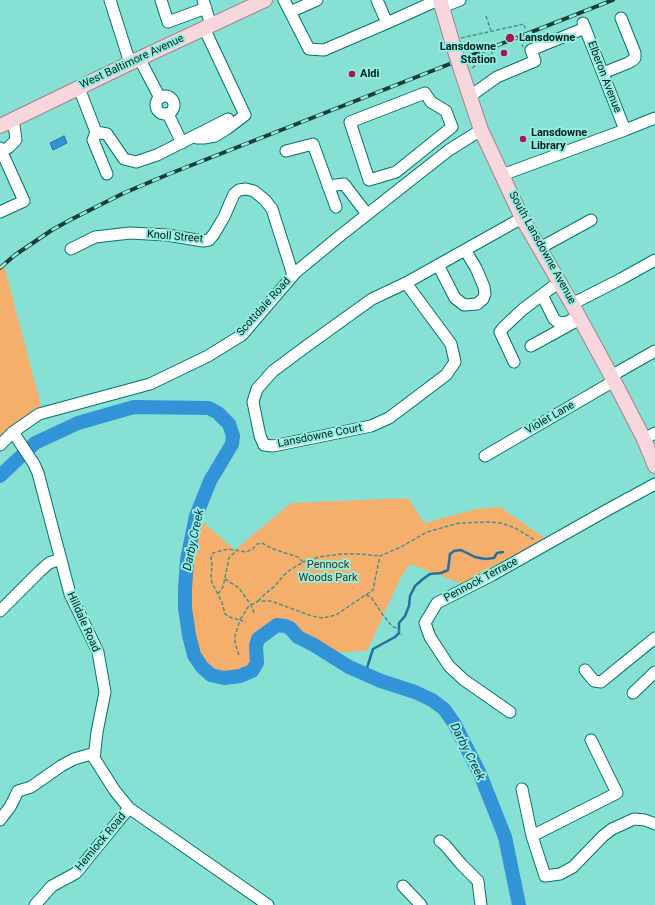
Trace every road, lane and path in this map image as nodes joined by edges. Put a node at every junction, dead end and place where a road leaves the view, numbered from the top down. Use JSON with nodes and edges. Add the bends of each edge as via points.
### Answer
{"nodes":[{"id":1,"x":110,"y":0,"type":"edge"},
{"id":2,"x":161,"y":0,"type":"edge"},
{"id":3,"x":265,"y":0,"type":"edge"},
{"id":4,"x":284,"y":0,"type":"edge"},
{"id":5,"x":317,"y":0,"type":"edge"},
{"id":6,"x":377,"y":0,"type":"edge"},
{"id":7,"x":460,"y":0,"type":"edge"},
{"id":8,"x":440,"y":2,"type":"edge"},
{"id":9,"x":204,"y":4,"type":"edge"},
{"id":10,"x":290,"y":12,"type":"junction"},
{"id":11,"x":486,"y":16,"type":"dead end"},
{"id":12,"x":621,"y":18,"type":"dead end"},
{"id":13,"x":387,"y":23,"type":"junction"},
{"id":14,"x":208,"y":26,"type":"junction"},
{"id":15,"x":525,"y":28,"type":"dead end"},
{"id":16,"x":492,"y":31,"type":"junction"},
{"id":17,"x":453,"y":44,"type":"junction"},
{"id":18,"x":491,"y":50,"type":"dead end"},
{"id":19,"x":135,"y":60,"type":"junction"},
{"id":20,"x":461,"y":72,"type":"junction"},
{"id":21,"x":603,"y":74,"type":"junction"},
{"id":22,"x":79,"y":88,"type":"junction"},
{"id":23,"x":469,"y":97,"type":"junction"},
{"id":24,"x":655,"y":118,"type":"edge"},
{"id":25,"x":228,"y":119,"type":"dead end"},
{"id":26,"x":6,"y":123,"type":"edge"},
{"id":27,"x":481,"y":130,"type":"junction"},
{"id":28,"x":625,"y":130,"type":"junction"},
{"id":29,"x":96,"y":132,"type":"junction"},
{"id":30,"x":192,"y":138,"type":"junction"},
{"id":31,"x":182,"y":143,"type":"junction"},
{"id":32,"x":1,"y":151,"type":"edge"},
{"id":33,"x":286,"y":151,"type":"dead end"},
{"id":34,"x":421,"y":153,"type":"junction"},
{"id":35,"x":430,"y":165,"type":"junction"},
{"id":36,"x":107,"y":174,"type":"dead end"},
{"id":37,"x":502,"y":175,"type":"junction"},
{"id":38,"x":328,"y":186,"type":"junction"},
{"id":39,"x":336,"y":207,"type":"dead end"},
{"id":40,"x":0,"y":212,"type":"edge"},
{"id":41,"x":367,"y":214,"type":"junction"},
{"id":42,"x":522,"y":218,"type":"junction"},
{"id":43,"x":591,"y":220,"type":"dead end"},
{"id":44,"x":540,"y":248,"type":"junction"},
{"id":45,"x":71,"y":249,"type":"dead end"},
{"id":46,"x":465,"y":250,"type":"junction"},
{"id":47,"x":655,"y":260,"type":"edge"},
{"id":48,"x":438,"y":265,"type":"junction"},
{"id":49,"x":293,"y":275,"type":"junction"},
{"id":50,"x":559,"y":282,"type":"junction"},
{"id":51,"x":406,"y":283,"type":"junction"},
{"id":52,"x":542,"y":295,"type":"junction"},
{"id":53,"x":572,"y":304,"type":"junction"},
{"id":54,"x":580,"y":318,"type":"junction"},
{"id":55,"x":531,"y":346,"type":"dead end"},
{"id":56,"x":655,"y":351,"type":"edge"},
{"id":57,"x":514,"y":362,"type":"dead end"},
{"id":58,"x":613,"y":378,"type":"junction"},
{"id":59,"x":15,"y":435,"type":"junction"},
{"id":60,"x":649,"y":436,"type":"edge"},
{"id":61,"x":0,"y":445,"type":"edge"},
{"id":62,"x":485,"y":456,"type":"dead end"},
{"id":63,"x":655,"y":466,"type":"edge"},
{"id":64,"x":655,"y":484,"type":"edge"},
{"id":65,"x":544,"y":546,"type":"junction"},
{"id":66,"x":236,"y":551,"type":"junction"},
{"id":67,"x":380,"y":556,"type":"junction"},
{"id":68,"x":61,"y":558,"type":"junction"},
{"id":69,"x":303,"y":562,"type":"junction"},
{"id":70,"x":224,"y":579,"type":"junction"},
{"id":71,"x":373,"y":590,"type":"junction"},
{"id":72,"x":218,"y":594,"type":"junction"},
{"id":73,"x":366,"y":595,"type":"junction"},
{"id":74,"x":371,"y":597,"type":"junction"},
{"id":75,"x":258,"y":601,"type":"junction"},
{"id":76,"x":251,"y":605,"type":"junction"},
{"id":77,"x":0,"y":611,"type":"edge"},
{"id":78,"x":254,"y":613,"type":"dead end"},
{"id":79,"x":240,"y":620,"type":"junction"},
{"id":80,"x":246,"y":622,"type":"dead end"},
{"id":81,"x":402,"y":635,"type":"dead end"},
{"id":82,"x":655,"y":638,"type":"edge"},
{"id":83,"x":239,"y":655,"type":"dead end"},
{"id":84,"x":585,"y":670,"type":"dead end"},
{"id":85,"x":655,"y":672,"type":"edge"},
{"id":86,"x":633,"y":692,"type":"dead end"},
{"id":87,"x":510,"y":712,"type":"dead end"},
{"id":88,"x":591,"y":740,"type":"dead end"},
{"id":89,"x":95,"y":753,"type":"junction"},
{"id":90,"x":522,"y":789,"type":"dead end"},
{"id":91,"x":129,"y":808,"type":"junction"},
{"id":92,"x":0,"y":820,"type":"edge"},
{"id":93,"x":655,"y":824,"type":"edge"},
{"id":94,"x":532,"y":836,"type":"junction"},
{"id":95,"x":440,"y":841,"type":"dead end"},
{"id":96,"x":403,"y":886,"type":"dead end"},
{"id":97,"x":480,"y":892,"type":"junction"},
{"id":98,"x":35,"y":905,"type":"edge"},
{"id":99,"x":268,"y":905,"type":"edge"},
{"id":100,"x":421,"y":905,"type":"edge"},
{"id":101,"x":481,"y":905,"type":"edge"},
{"id":102,"x":487,"y":905,"type":"edge"}],
"edges":[{"from":1,"to":19,"type":"street"},
{"from":2,"to":9,"type":"street","via":[[168,22]]},
{"from":3,"to":14,"type":"main road","name":"West Baltimore Avenue"},
{"from":4,"to":10,"type":"street"},
{"from":5,"to":10,"type":"street"},
{"from":6,"to":13,"type":"street"},
{"from":7,"to":8,"type":"street"},
{"from":8,"to":13,"type":"street"},
{"from":8,"to":17,"type":"main road","name":"South Lansdowne Avenue"},
{"from":9,"to":14,"type":"street"},
{"from":10,"to":13,"type":"street","via":[[308,50],[324,50]]},
{"from":11,"to":16,"type":"path"},
{"from":12,"to":21,"type":"street","via":[[635,58]]},
{"from":14,"to":19,"type":"main road","name":"West Baltimore Avenue"},
{"from":14,"to":30,"type":"street","via":[[245,115],[215,136]]},
{"from":15,"to":16,"type":"path","via":[[524,24]]},
{"from":16,"to":17,"type":"path"},
{"from":17,"to":20,"type":"main road","name":"South Lansdowne Avenue","bridge":true},
{"from":18,"to":20,"type":"path","via":[[492,54],[472,68]]},
{"from":19,"to":22,"type":"main road","name":"West Baltimore Avenue"},
{"from":19,"to":31,"type":"street","via":[[160,98],[165,96],[172,100],[173,110],[168,114]]},
{"from":20,"to":23,"type":"main road","name":"South Lansdowne Avenue"},
{"from":21,"to":23,"type":"street","name":"Elberon Avenue","via":[[584,25],[531,50],[535,61],[497,77]]},
{"from":21,"to":28,"type":"street","name":"Elberon Avenue"},
{"from":22,"to":26,"type":"main road","name":"West Baltimore Avenue"},
{"from":22,"to":29,"type":"street"},
{"from":23,"to":27,"type":"main road","name":"South Lansdowne Avenue"},
{"from":24,"to":28,"type":"street"},
{"from":25,"to":30,"type":"street"},
{"from":26,"to":32,"type":"street","via":[[16,132],[16,140]]},
{"from":27,"to":35,"type":"street","name":"Scottdale Road"},
{"from":27,"to":37,"type":"main road","name":"South Lansdowne Avenue"},
{"from":28,"to":37,"type":"street"},
{"from":29,"to":31,"type":"street","via":[[107,134],[124,159],[136,162]]},
{"from":29,"to":36,"type":"street","via":[[93,140]]},
{"from":30,"to":31,"type":"street"},
{"from":32,"to":40,"type":"street","via":[[24,201]]},
{"from":33,"to":38,"type":"street","via":[[313,144]]},
{"from":34,"to":34,"type":"street","via":[[452,127],[446,111],[431,102],[425,93],[350,122],[369,180],[396,172]]},
{"from":34,"to":35,"type":"street"},
{"from":35,"to":41,"type":"street","name":"Scottdale Road"},
{"from":37,"to":42,"type":"main road","name":"South Lansdowne Avenue"},
{"from":38,"to":39,"type":"street"},
{"from":38,"to":41,"type":"street","via":[[344,184]]},
{"from":41,"to":49,"type":"street","name":"Scottdale Road"},
{"from":42,"to":44,"type":"main road","name":"South Lansdowne Avenue"},
{"from":42,"to":46,"type":"street","name":"Lansdowne Court"},
{"from":43,"to":44,"type":"street"},
{"from":44,"to":50,"type":"main road","name":"South Lansdowne Avenue"},
{"from":45,"to":49,"type":"street","name":"Knoll Street","via":[[95,237],[130,233],[209,240],[224,217],[234,194],[246,189],[254,191],[272,209]]},
{"from":46,"to":48,"type":"street","name":"Lansdowne Court"},
{"from":46,"to":48,"type":"street","via":[[484,287],[483,299],[476,304],[464,305],[455,298]]},
{"from":47,"to":53,"type":"street"},
{"from":48,"to":51,"type":"street","name":"Lansdowne Court"},
{"from":49,"to":59,"type":"street","name":"Scottdale Road","via":[[242,334],[208,356],[150,384],[39,414]]},
{"from":50,"to":52,"type":"street"},
{"from":50,"to":53,"type":"main road","name":"South Lansdowne Avenue"},
{"from":51,"to":51,"type":"street","name":"Lansdowne Court","via":[[372,299],[273,372],[257,389],[253,402],[264,445],[274,446],[371,426],[389,418],[446,375],[455,362],[451,344]]},
{"from":52,"to":54,"type":"street","via":[[554,319],[559,323]]},
{"from":52,"to":57,"type":"street","via":[[500,332]]},
{"from":53,"to":54,"type":"main road","name":"South Lansdowne Avenue"},
{"from":54,"to":55,"type":"street"},
{"from":54,"to":58,"type":"main road","name":"South Lansdowne Avenue"},
{"from":56,"to":58,"type":"street","name":"Violet Lane"},
{"from":58,"to":60,"type":"main road","name":"South Lansdowne Avenue"},
{"from":58,"to":62,"type":"street","name":"Violet Lane"},
{"from":59,"to":61,"type":"street","name":"Scottdale Road"},
{"from":59,"to":68,"type":"street","name":"Hilldale Road","via":[[38,473]]},
{"from":60,"to":63,"type":"main road","name":"South Lansdowne Avenue"},
{"from":64,"to":65,"type":"street","name":"Pennock Terrace"},
{"from":65,"to":67,"type":"path","via":[[501,522],[459,523],[427,532]]},
{"from":65,"to":87,"type":"street","name":"Pennock Terrace","via":[[438,603],[425,623],[430,638],[449,666],[464,680]]},
{"from":66,"to":69,"type":"path","via":[[246,552],[262,543],[298,557]]},
{"from":66,"to":70,"type":"path","via":[[229,558]]},
{"from":66,"to":72,"type":"path","via":[[228,549],[212,553],[212,583]]},
{"from":67,"to":69,"type":"path","via":[[341,554]]},
{"from":67,"to":71,"type":"path"},
{"from":68,"to":77,"type":"street","via":[[49,563]]},
{"from":68,"to":89,"type":"street","name":"Hilldale Road","via":[[70,594],[98,652],[105,692]]},
{"from":69,"to":75,"type":"path","via":[[283,576]]},
{"from":70,"to":72,"type":"path","via":[[223,587]]},
{"from":70,"to":76,"type":"path","via":[[239,588]]},
{"from":71,"to":73,"type":"path"},
{"from":71,"to":74,"type":"path"},
{"from":72,"to":79,"type":"path","via":[[225,614]]},
{"from":73,"to":74,"type":"path"},
{"from":73,"to":75,"type":"path","via":[[336,616],[323,618],[271,601]]},
{"from":74,"to":81,"type":"path","via":[[387,621]]},
{"from":75,"to":76,"type":"path"},
{"from":76,"to":78,"type":"path"},
{"from":76,"to":79,"type":"path"},
{"from":79,"to":80,"type":"path"},
{"from":79,"to":83,"type":"path","via":[[235,636]]},
{"from":82,"to":84,"type":"street","via":[[602,682],[594,681]]},
{"from":85,"to":86,"type":"street"},
{"from":88,"to":94,"type":"street","via":[[617,793]]},
{"from":89,"to":91,"type":"street","name":"Hilldale Road","via":[[94,758],[114,791]]},
{"from":89,"to":92,"type":"street","via":[[74,759],[31,787],[18,791]]},
{"from":90,"to":94,"type":"street"},
{"from":91,"to":98,"type":"street","name":"Hemlock Road","via":[[76,873],[52,886]]},
{"from":91,"to":99,"type":"street","name":"Hilldale Road"},
{"from":93,"to":94,"type":"street","via":[[634,819],[612,829],[573,867],[560,874],[545,876]]},
{"from":95,"to":97,"type":"street","via":[[478,881]]},
{"from":96,"to":100,"type":"street"},
{"from":97,"to":101,"type":"street"},
{"from":97,"to":102,"type":"street"}]}
